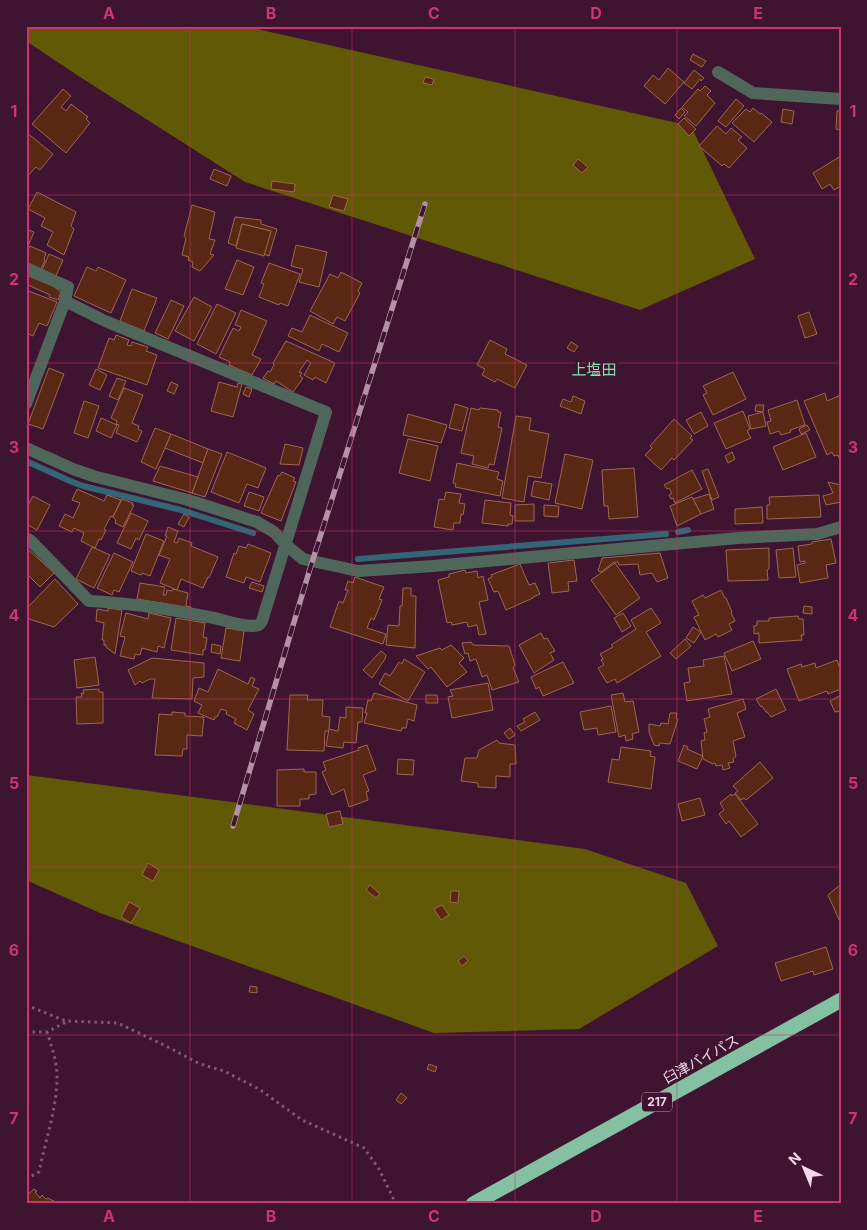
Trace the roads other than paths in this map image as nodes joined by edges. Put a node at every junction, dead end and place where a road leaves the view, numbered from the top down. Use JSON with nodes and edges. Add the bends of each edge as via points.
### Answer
{"nodes":[{"id":1,"x":718,"y":72,"type":"dead end"},
{"id":2,"x":841,"y":99,"type":"edge"},
{"id":3,"x":26,"y":268,"type":"edge"},
{"id":4,"x":65,"y":302,"type":"junction"},
{"id":5,"x":26,"y":404,"type":"edge"},
{"id":6,"x":26,"y":448,"type":"edge"},
{"id":7,"x":841,"y":527,"type":"edge"},
{"id":8,"x":26,"y":538,"type":"edge"},
{"id":9,"x":286,"y":545,"type":"junction"},
{"id":10,"x":841,"y":1000,"type":"edge"},
{"id":11,"x":473,"y":1204,"type":"edge"}],
"edges":[{"from":1,"to":2,"type":"street","via":[[753,93]]},
{"from":3,"to":4,"type":"street","via":[[68,287]]},
{"from":4,"to":5,"type":"street"},
{"from":4,"to":9,"type":"street","via":[[105,322],[326,412]]},
{"from":6,"to":9,"type":"street","via":[[93,476],[188,500],[257,522],[274,532]]},
{"from":7,"to":9,"type":"street","via":[[817,534],[358,571],[303,559]]},
{"from":8,"to":9,"type":"street","via":[[89,601],[126,603],[251,626],[262,621]]},
{"from":10,"to":11,"type":"highway","name":"臼津バイパス","number":"217"}]}
